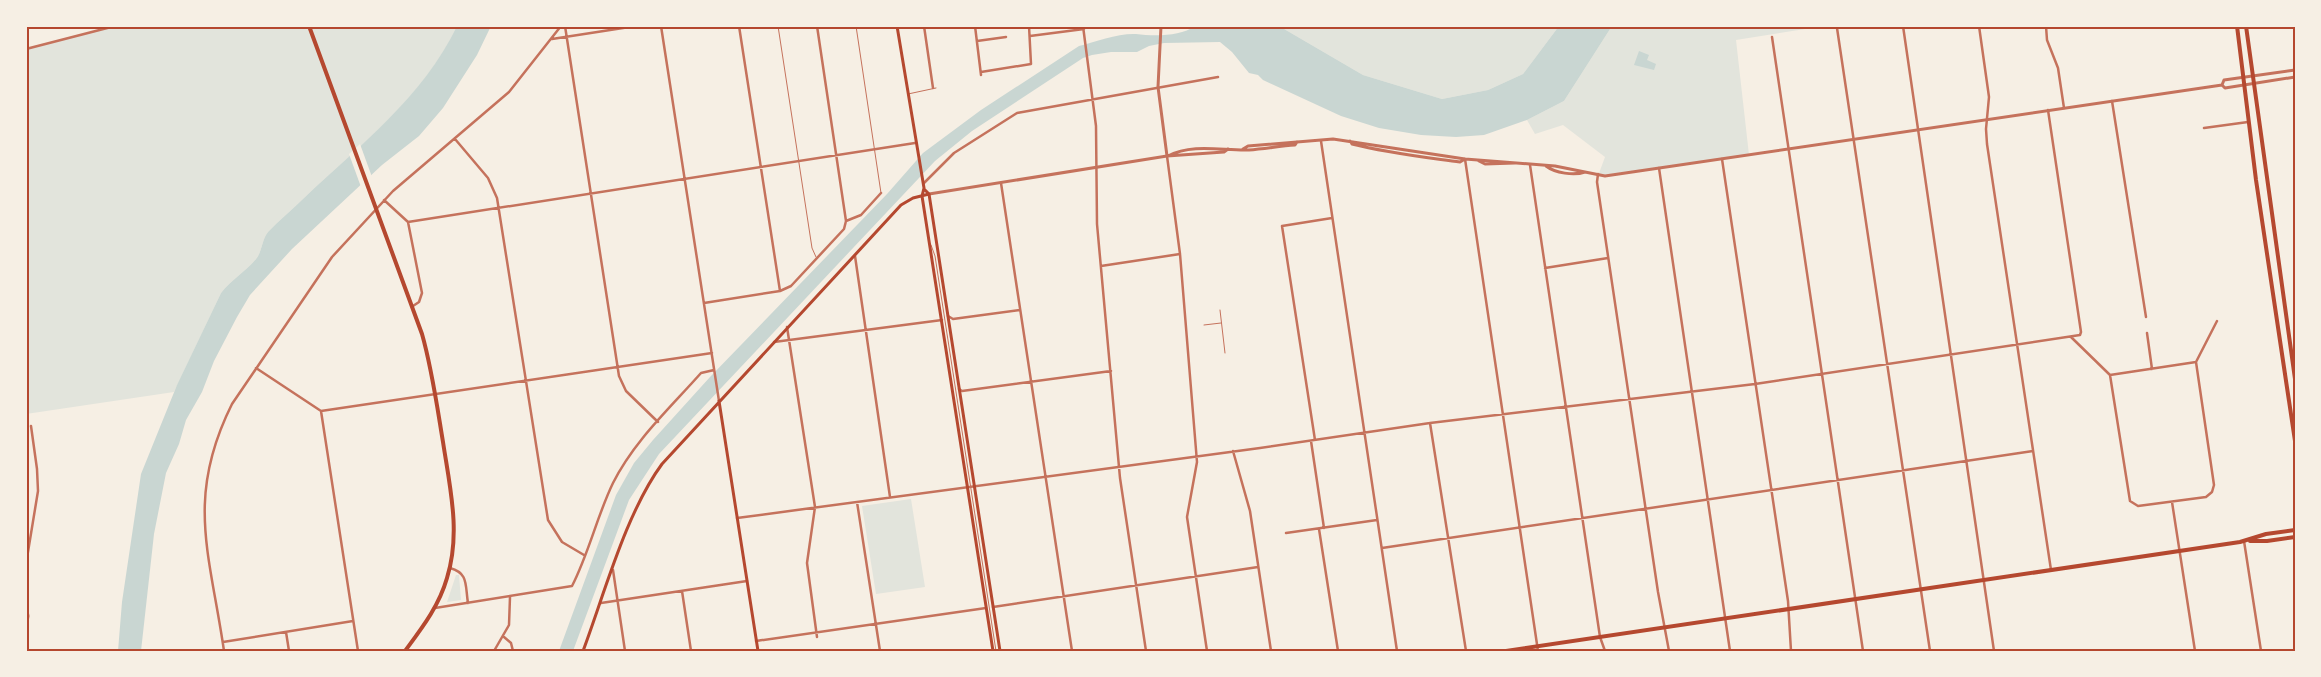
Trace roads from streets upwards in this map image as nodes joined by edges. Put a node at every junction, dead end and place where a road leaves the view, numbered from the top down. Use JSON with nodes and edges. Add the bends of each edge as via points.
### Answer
{"nodes":[{"id":1,"x":115,"y":26,"type":"edge"},
{"id":2,"x":309,"y":26,"type":"edge"},
{"id":3,"x":561,"y":26,"type":"edge"},
{"id":4,"x":565,"y":26,"type":"edge"},
{"id":5,"x":636,"y":26,"type":"edge"},
{"id":6,"x":662,"y":26,"type":"edge"},
{"id":7,"x":739,"y":26,"type":"edge"},
{"id":8,"x":817,"y":26,"type":"edge"},
{"id":9,"x":897,"y":26,"type":"edge"},
{"id":10,"x":924,"y":26,"type":"edge"},
{"id":11,"x":975,"y":26,"type":"edge"},
{"id":12,"x":1028,"y":26,"type":"edge"},
{"id":13,"x":1903,"y":26,"type":"edge"},
{"id":14,"x":1979,"y":26,"type":"edge"},
{"id":15,"x":2046,"y":26,"type":"edge"},
{"id":16,"x":2237,"y":26,"type":"edge"},
{"id":17,"x":2246,"y":26,"type":"edge"},
{"id":18,"x":109,"y":27,"type":"edge"},
{"id":19,"x":1084,"y":28,"type":"edge"},
{"id":20,"x":1161,"y":28,"type":"edge"},
{"id":21,"x":1837,"y":28,"type":"dead end"},
{"id":22,"x":1030,"y":36,"type":"junction"},
{"id":23,"x":566,"y":37,"type":"junction"},
{"id":24,"x":1772,"y":37,"type":"dead end"},
{"id":25,"x":1006,"y":38,"type":"dead end"},
{"id":26,"x":552,"y":39,"type":"junction"},
{"id":27,"x":977,"y":41,"type":"junction"},
{"id":28,"x":26,"y":49,"type":"edge"},
{"id":29,"x":2295,"y":70,"type":"edge"},
{"id":30,"x":2252,"y":76,"type":"junction"},
{"id":31,"x":2295,"y":76,"type":"edge"},
{"id":32,"x":1218,"y":77,"type":"dead end"},
{"id":33,"x":2243,"y":77,"type":"junction"},
{"id":34,"x":2253,"y":83,"type":"junction"},
{"id":35,"x":2244,"y":84,"type":"junction"},
{"id":36,"x":2222,"y":85,"type":"junction"},
{"id":37,"x":1158,"y":86,"type":"junction"},
{"id":38,"x":935,"y":88,"type":"road end"},
{"id":39,"x":1093,"y":98,"type":"junction"},
{"id":40,"x":2112,"y":100,"type":"junction"},
{"id":41,"x":2064,"y":108,"type":"junction"},
{"id":42,"x":2048,"y":110,"type":"junction"},
{"id":43,"x":1987,"y":119,"type":"junction"},
{"id":44,"x":2248,"y":122,"type":"junction"},
{"id":45,"x":2204,"y":128,"type":"dead end"},
{"id":46,"x":1918,"y":130,"type":"junction"},
{"id":47,"x":455,"y":138,"type":"junction"},
{"id":48,"x":1853,"y":139,"type":"junction"},
{"id":49,"x":1320,"y":140,"type":"junction"},
{"id":50,"x":915,"y":143,"type":"junction"},
{"id":51,"x":1788,"y":149,"type":"junction"},
{"id":52,"x":837,"y":155,"type":"junction"},
{"id":53,"x":1167,"y":156,"type":"junction"},
{"id":54,"x":1465,"y":159,"type":"junction"},
{"id":55,"x":1722,"y":159,"type":"junction"},
{"id":56,"x":1530,"y":165,"type":"junction"},
{"id":57,"x":761,"y":167,"type":"junction"},
{"id":58,"x":1098,"y":167,"type":"junction"},
{"id":59,"x":1659,"y":168,"type":"junction"},
{"id":60,"x":1598,"y":174,"type":"junction"},
{"id":61,"x":685,"y":179,"type":"junction"},
{"id":62,"x":922,"y":182,"type":"junction"},
{"id":63,"x":1001,"y":183,"type":"junction"},
{"id":64,"x":924,"y":188,"type":"junction"},
{"id":65,"x":591,"y":193,"type":"junction"},
{"id":66,"x":881,"y":193,"type":"road end"},
{"id":67,"x":929,"y":194,"type":"junction"},
{"id":68,"x":922,"y":196,"type":"junction"},
{"id":69,"x":384,"y":200,"type":"junction"},
{"id":70,"x":499,"y":208,"type":"junction"},
{"id":71,"x":1332,"y":218,"type":"junction"},
{"id":72,"x":846,"y":221,"type":"junction"},
{"id":73,"x":408,"y":222,"type":"junction"},
{"id":74,"x":1180,"y":254,"type":"junction"},
{"id":75,"x":855,"y":256,"type":"junction"},
{"id":76,"x":1608,"y":258,"type":"junction"},
{"id":77,"x":1101,"y":266,"type":"junction"},
{"id":78,"x":1546,"y":268,"type":"junction"},
{"id":79,"x":780,"y":291,"type":"junction"},
{"id":80,"x":704,"y":303,"type":"junction"},
{"id":81,"x":413,"y":306,"type":"junction"},
{"id":82,"x":1020,"y":310,"type":"junction"},
{"id":83,"x":948,"y":316,"type":"junction"},
{"id":84,"x":2146,"y":317,"type":"dead end"},
{"id":85,"x":952,"y":319,"type":"junction"},
{"id":86,"x":942,"y":320,"type":"junction"},
{"id":87,"x":2217,"y":321,"type":"dead end"},
{"id":88,"x":949,"y":323,"type":"junction"},
{"id":89,"x":788,"y":327,"type":"junction"},
{"id":90,"x":866,"y":330,"type":"junction"},
{"id":91,"x":2147,"y":334,"type":"dead end"},
{"id":92,"x":2070,"y":337,"type":"junction"},
{"id":93,"x":790,"y":340,"type":"junction"},
{"id":94,"x":773,"y":342,"type":"junction"},
{"id":95,"x":2017,"y":345,"type":"junction"},
{"id":96,"x":712,"y":353,"type":"junction"},
{"id":97,"x":1952,"y":355,"type":"junction"},
{"id":98,"x":2196,"y":362,"type":"junction"},
{"id":99,"x":1887,"y":364,"type":"junction"},
{"id":100,"x":618,"y":367,"type":"junction"},
{"id":101,"x":256,"y":368,"type":"junction"},
{"id":102,"x":2152,"y":368,"type":"junction"},
{"id":103,"x":714,"y":371,"type":"junction"},
{"id":104,"x":1111,"y":372,"type":"junction"},
{"id":105,"x":1821,"y":374,"type":"junction"},
{"id":106,"x":2110,"y":375,"type":"junction"},
{"id":107,"x":2295,"y":379,"type":"edge"},
{"id":108,"x":526,"y":381,"type":"junction"},
{"id":109,"x":1031,"y":382,"type":"junction"},
{"id":110,"x":1755,"y":384,"type":"junction"},
{"id":111,"x":960,"y":391,"type":"junction"},
{"id":112,"x":1692,"y":392,"type":"junction"},
{"id":113,"x":435,"y":395,"type":"junction"},
{"id":114,"x":1630,"y":399,"type":"junction"},
{"id":115,"x":719,"y":401,"type":"junction"},
{"id":116,"x":1566,"y":406,"type":"junction"},
{"id":117,"x":321,"y":411,"type":"junction"},
{"id":118,"x":1502,"y":414,"type":"junction"},
{"id":119,"x":658,"y":422,"type":"junction"},
{"id":120,"x":1430,"y":423,"type":"junction"},
{"id":121,"x":31,"y":426,"type":"dead end"},
{"id":122,"x":1364,"y":432,"type":"junction"},
{"id":123,"x":1313,"y":440,"type":"junction"},
{"id":124,"x":2295,"y":441,"type":"edge"},
{"id":125,"x":2033,"y":451,"type":"junction"},
{"id":126,"x":1232,"y":452,"type":"junction"},
{"id":127,"x":1197,"y":456,"type":"junction"},
{"id":128,"x":1968,"y":461,"type":"junction"},
{"id":129,"x":1119,"y":467,"type":"junction"},
{"id":130,"x":1903,"y":470,"type":"junction"},
{"id":131,"x":1045,"y":477,"type":"junction"},
{"id":132,"x":1837,"y":480,"type":"junction"},
{"id":133,"x":970,"y":486,"type":"junction"},
{"id":134,"x":1771,"y":490,"type":"junction"},
{"id":135,"x":890,"y":497,"type":"junction"},
{"id":136,"x":1708,"y":500,"type":"junction"},
{"id":137,"x":857,"y":502,"type":"junction"},
{"id":138,"x":2172,"y":502,"type":"junction"},
{"id":139,"x":815,"y":507,"type":"junction"},
{"id":140,"x":1646,"y":509,"type":"junction"},
{"id":141,"x":737,"y":518,"type":"junction"},
{"id":142,"x":1583,"y":518,"type":"junction"},
{"id":143,"x":1377,"y":520,"type":"junction"},
{"id":144,"x":1324,"y":528,"type":"junction"},
{"id":145,"x":1519,"y":528,"type":"junction"},
{"id":146,"x":1319,"y":529,"type":"junction"},
{"id":147,"x":2295,"y":530,"type":"edge"},
{"id":148,"x":1286,"y":533,"type":"dead end"},
{"id":149,"x":2295,"y":537,"type":"edge"},
{"id":150,"x":1448,"y":538,"type":"junction"},
{"id":151,"x":2246,"y":541,"type":"junction"},
{"id":152,"x":1382,"y":548,"type":"junction"},
{"id":153,"x":2180,"y":551,"type":"junction"},
{"id":154,"x":584,"y":555,"type":"junction"},
{"id":155,"x":26,"y":564,"type":"edge"},
{"id":156,"x":1258,"y":566,"type":"junction"},
{"id":157,"x":450,"y":568,"type":"junction"},
{"id":158,"x":613,"y":570,"type":"junction"},
{"id":159,"x":2051,"y":570,"type":"junction"},
{"id":160,"x":1196,"y":576,"type":"junction"},
{"id":161,"x":1984,"y":580,"type":"junction"},
{"id":162,"x":747,"y":581,"type":"junction"},
{"id":163,"x":1136,"y":585,"type":"junction"},
{"id":164,"x":1920,"y":589,"type":"junction"},
{"id":165,"x":682,"y":591,"type":"junction"},
{"id":166,"x":510,"y":596,"type":"junction"},
{"id":167,"x":1063,"y":596,"type":"junction"},
{"id":168,"x":1856,"y":599,"type":"junction"},
{"id":169,"x":618,"y":601,"type":"junction"},
{"id":170,"x":468,"y":603,"type":"junction"},
{"id":171,"x":601,"y":603,"type":"junction"},
{"id":172,"x":26,"y":604,"type":"edge"},
{"id":173,"x":993,"y":607,"type":"junction"},
{"id":174,"x":435,"y":608,"type":"junction"},
{"id":175,"x":986,"y":608,"type":"junction"},
{"id":176,"x":1788,"y":609,"type":"junction"},
{"id":177,"x":1726,"y":618,"type":"junction"},
{"id":178,"x":354,"y":621,"type":"junction"},
{"id":179,"x":876,"y":624,"type":"junction"},
{"id":180,"x":26,"y":628,"type":"edge"},
{"id":181,"x":1663,"y":628,"type":"junction"},
{"id":182,"x":286,"y":632,"type":"junction"},
{"id":183,"x":817,"y":635,"type":"junction"},
{"id":184,"x":504,"y":637,"type":"junction"},
{"id":185,"x":1600,"y":637,"type":"junction"},
{"id":186,"x":756,"y":641,"type":"junction"},
{"id":187,"x":223,"y":642,"type":"junction"},
{"id":188,"x":1537,"y":648,"type":"edge"},
{"id":189,"x":224,"y":651,"type":"edge"},
{"id":190,"x":289,"y":651,"type":"edge"},
{"id":191,"x":358,"y":651,"type":"edge"},
{"id":192,"x":405,"y":651,"type":"edge"},
{"id":193,"x":494,"y":651,"type":"edge"},
{"id":194,"x":513,"y":651,"type":"edge"},
{"id":195,"x":583,"y":651,"type":"edge"},
{"id":196,"x":625,"y":651,"type":"edge"},
{"id":197,"x":691,"y":651,"type":"edge"},
{"id":198,"x":758,"y":651,"type":"edge"},
{"id":199,"x":880,"y":651,"type":"edge"},
{"id":200,"x":996,"y":651,"type":"edge"},
{"id":201,"x":1072,"y":651,"type":"edge"},
{"id":202,"x":1146,"y":651,"type":"edge"},
{"id":203,"x":1207,"y":651,"type":"edge"},
{"id":204,"x":1271,"y":651,"type":"edge"},
{"id":205,"x":1338,"y":651,"type":"edge"},
{"id":206,"x":1398,"y":651,"type":"edge"},
{"id":207,"x":1466,"y":651,"type":"edge"},
{"id":208,"x":1506,"y":651,"type":"edge"},
{"id":209,"x":1604,"y":651,"type":"edge"},
{"id":210,"x":1669,"y":651,"type":"edge"},
{"id":211,"x":1730,"y":651,"type":"edge"},
{"id":212,"x":1791,"y":651,"type":"edge"},
{"id":213,"x":1863,"y":651,"type":"edge"},
{"id":214,"x":1930,"y":651,"type":"edge"},
{"id":215,"x":1994,"y":651,"type":"edge"},
{"id":216,"x":2195,"y":651,"type":"edge"},
{"id":217,"x":2261,"y":651,"type":"edge"}],
"edges":[{"from":1,"to":18,"type":"street"},
{"from":2,"to":81,"type":"main road"},
{"from":3,"to":26,"type":"street"},
{"from":4,"to":23,"type":"street"},
{"from":5,"to":23,"type":"street"},
{"from":6,"to":61,"type":"street"},
{"from":7,"to":57,"type":"street"},
{"from":8,"to":52,"type":"street"},
{"from":9,"to":50,"type":"main road"},
{"from":10,"to":38,"type":"street"},
{"from":11,"to":27,"type":"street"},
{"from":12,"to":22,"type":"street"},
{"from":13,"to":46,"type":"street"},
{"from":14,"to":43,"type":"street","via":[[1989,97]]},
{"from":15,"to":41,"type":"street","via":[[2048,44],[2058,68]]},
{"from":16,"to":33,"type":"main road"},
{"from":17,"to":30,"type":"main road"},
{"from":18,"to":28,"type":"street"},
{"from":19,"to":22,"type":"street"},
{"from":19,"to":39,"type":"street"},
{"from":20,"to":37,"type":"street"},
{"from":21,"to":48,"type":"street"},
{"from":22,"to":27,"type":"street","via":[[1032,64],[981,74]]},
{"from":23,"to":26,"type":"street"},
{"from":23,"to":65,"type":"street"},
{"from":24,"to":51,"type":"street"},
{"from":25,"to":27,"type":"street"},
{"from":26,"to":47,"type":"street","via":[[509,92]]},
{"from":29,"to":30,"type":"street"},
{"from":30,"to":33,"type":"street"},
{"from":30,"to":34,"type":"main road"},
{"from":31,"to":34,"type":"street"},
{"from":32,"to":37,"type":"street"},
{"from":33,"to":35,"type":"main road"},
{"from":33,"to":36,"type":"street","via":[[2224,80]]},
{"from":34,"to":35,"type":"street"},
{"from":34,"to":107,"type":"main road"},
{"from":35,"to":36,"type":"street","via":[[2225,88]]},
{"from":35,"to":44,"type":"main road"},
{"from":36,"to":40,"type":"street"},
{"from":37,"to":39,"type":"street"},
{"from":37,"to":53,"type":"street"},
{"from":39,"to":58,"type":"street"},
{"from":39,"to":62,"type":"street","via":[[1017,113],[954,154]]},
{"from":40,"to":41,"type":"street"},
{"from":40,"to":84,"type":"street"},
{"from":41,"to":42,"type":"street"},
{"from":42,"to":43,"type":"street"},
{"from":42,"to":92,"type":"street","via":[[2082,332]]},
{"from":43,"to":46,"type":"street"},
{"from":43,"to":95,"type":"street","via":[[1987,144]]},
{"from":44,"to":45,"type":"street"},
{"from":44,"to":124,"type":"main road"},
{"from":46,"to":48,"type":"street"},
{"from":46,"to":97,"type":"street"},
{"from":47,"to":69,"type":"street"},
{"from":47,"to":70,"type":"street","via":[[492,184]]},
{"from":48,"to":51,"type":"street"},
{"from":48,"to":99,"type":"street"},
{"from":49,"to":53,"type":"street","via":[[1297,142],[1295,145],[1198,150]]},
{"from":49,"to":54,"type":"street","via":[[1350,141]]},
{"from":49,"to":71,"type":"street"},
{"from":50,"to":52,"type":"street"},
{"from":50,"to":62,"type":"main road"},
{"from":51,"to":55,"type":"street"},
{"from":51,"to":105,"type":"street"},
{"from":52,"to":57,"type":"street"},
{"from":52,"to":72,"type":"street"},
{"from":53,"to":58,"type":"street"},
{"from":53,"to":74,"type":"street"},
{"from":54,"to":56,"type":"street"},
{"from":54,"to":118,"type":"street"},
{"from":55,"to":59,"type":"street"},
{"from":55,"to":110,"type":"street"},
{"from":56,"to":60,"type":"street","via":[[1558,166]]},
{"from":56,"to":78,"type":"street"},
{"from":57,"to":61,"type":"street"},
{"from":57,"to":79,"type":"street"},
{"from":58,"to":63,"type":"street"},
{"from":58,"to":77,"type":"street","via":[[1097,224]]},
{"from":59,"to":60,"type":"street","via":[[1605,176]]},
{"from":59,"to":112,"type":"street"},
{"from":60,"to":76,"type":"street"},
{"from":61,"to":65,"type":"street"},
{"from":61,"to":80,"type":"street"},
{"from":62,"to":64,"type":"main road"},
{"from":63,"to":67,"type":"street"},
{"from":63,"to":82,"type":"street"},
{"from":64,"to":67,"type":"main road"},
{"from":64,"to":68,"type":"main road"},
{"from":65,"to":70,"type":"street"},
{"from":65,"to":100,"type":"street"},
{"from":66,"to":72,"type":"street","via":[[861,215]]},
{"from":67,"to":68,"type":"main road"},
{"from":67,"to":83,"type":"main road"},
{"from":68,"to":75,"type":"main road","via":[[901,205]]},
{"from":68,"to":86,"type":"main road"},
{"from":69,"to":73,"type":"street"},
{"from":69,"to":101,"type":"street","via":[[332,257]]},
{"from":70,"to":73,"type":"street"},
{"from":70,"to":108,"type":"street"},
{"from":71,"to":122,"type":"street"},
{"from":71,"to":123,"type":"street","via":[[1282,226]]},
{"from":72,"to":79,"type":"street","via":[[844,229],[791,286]]},
{"from":73,"to":81,"type":"street","via":[[422,296],[420,302]]},
{"from":74,"to":77,"type":"street"},
{"from":74,"to":127,"type":"street"},
{"from":75,"to":89,"type":"main road"},
{"from":75,"to":90,"type":"street"},
{"from":76,"to":78,"type":"street"},
{"from":76,"to":114,"type":"street"},
{"from":77,"to":104,"type":"street"},
{"from":78,"to":116,"type":"street"},
{"from":79,"to":80,"type":"street"},
{"from":80,"to":96,"type":"street"},
{"from":81,"to":113,"type":"main road","via":[[428,355]]},
{"from":82,"to":85,"type":"street"},
{"from":82,"to":109,"type":"street"},
{"from":83,"to":85,"type":"street"},
{"from":83,"to":88,"type":"main road"},
{"from":85,"to":88,"type":"street"},
{"from":86,"to":90,"type":"street"},
{"from":86,"to":133,"type":"main road"},
{"from":87,"to":98,"type":"street"},
{"from":88,"to":111,"type":"main road"},
{"from":89,"to":93,"type":"street"},
{"from":89,"to":94,"type":"main road"},
{"from":90,"to":93,"type":"street"},
{"from":90,"to":135,"type":"street"},
{"from":91,"to":102,"type":"street"},
{"from":92,"to":95,"type":"street"},
{"from":92,"to":106,"type":"street"},
{"from":93,"to":94,"type":"street"},
{"from":93,"to":139,"type":"street"},
{"from":94,"to":115,"type":"main road"},
{"from":95,"to":97,"type":"street"},
{"from":95,"to":125,"type":"street"},
{"from":96,"to":100,"type":"street"},
{"from":96,"to":103,"type":"street"},
{"from":97,"to":99,"type":"street"},
{"from":97,"to":128,"type":"street"},
{"from":98,"to":102,"type":"street"},
{"from":98,"to":138,"type":"street","via":[[2214,485],[2212,493],[2206,497]]},
{"from":99,"to":105,"type":"street"},
{"from":99,"to":130,"type":"street"},
{"from":100,"to":108,"type":"street"},
{"from":100,"to":119,"type":"street","via":[[626,391]]},
{"from":101,"to":117,"type":"street"},
{"from":101,"to":187,"type":"street","via":[[220,430],[210,457],[205,486],[205,533]]},
{"from":102,"to":106,"type":"street"},
{"from":103,"to":115,"type":"street"},
{"from":103,"to":119,"type":"street","via":[[701,374]]},
{"from":104,"to":109,"type":"street"},
{"from":104,"to":129,"type":"street"},
{"from":105,"to":110,"type":"street"},
{"from":105,"to":132,"type":"street"},
{"from":106,"to":138,"type":"street","via":[[2128,497],[2132,504],[2138,506]]},
{"from":108,"to":113,"type":"street"},
{"from":108,"to":154,"type":"street","via":[[548,520],[562,542]]},
{"from":109,"to":111,"type":"street"},
{"from":109,"to":131,"type":"street"},
{"from":110,"to":112,"type":"street"},
{"from":110,"to":134,"type":"street"},
{"from":111,"to":133,"type":"main road"},
{"from":112,"to":114,"type":"street"},
{"from":112,"to":136,"type":"street"},
{"from":113,"to":117,"type":"street"},
{"from":113,"to":157,"type":"main road","via":[[454,516]]},
{"from":114,"to":116,"type":"street"},
{"from":114,"to":140,"type":"street"},
{"from":115,"to":141,"type":"main road"},
{"from":115,"to":158,"type":"main road","via":[[667,457],[649,484]]},
{"from":116,"to":118,"type":"street"},
{"from":116,"to":142,"type":"street"},
{"from":117,"to":178,"type":"street"},
{"from":118,"to":120,"type":"street"},
{"from":118,"to":145,"type":"street"},
{"from":119,"to":154,"type":"street","via":[[634,449],[618,475]]},
{"from":120,"to":122,"type":"street"},
{"from":120,"to":150,"type":"street"},
{"from":121,"to":155,"type":"street","via":[[38,491]]},
{"from":122,"to":123,"type":"street"},
{"from":122,"to":143,"type":"street"},
{"from":123,"to":126,"type":"street"},
{"from":123,"to":144,"type":"street"},
{"from":125,"to":128,"type":"street"},
{"from":125,"to":159,"type":"street"},
{"from":126,"to":127,"type":"street"},
{"from":126,"to":156,"type":"street","via":[[1249,508]]},
{"from":127,"to":129,"type":"street"},
{"from":127,"to":160,"type":"street","via":[[1187,517]]},
{"from":128,"to":130,"type":"street"},
{"from":128,"to":161,"type":"street"},
{"from":129,"to":131,"type":"street"},
{"from":129,"to":163,"type":"street"},
{"from":130,"to":132,"type":"street"},
{"from":130,"to":164,"type":"street"},
{"from":131,"to":133,"type":"street"},
{"from":131,"to":167,"type":"street"},
{"from":132,"to":134,"type":"street"},
{"from":132,"to":168,"type":"street"},
{"from":133,"to":135,"type":"street"},
{"from":133,"to":173,"type":"main road"},
{"from":133,"to":175,"type":"main road"},
{"from":134,"to":136,"type":"street"},
{"from":134,"to":176,"type":"street"},
{"from":135,"to":137,"type":"street"},
{"from":136,"to":140,"type":"street"},
{"from":136,"to":177,"type":"street"},
{"from":137,"to":139,"type":"street"},
{"from":137,"to":179,"type":"street"},
{"from":138,"to":153,"type":"street"},
{"from":139,"to":141,"type":"street"},
{"from":139,"to":183,"type":"street","via":[[807,563]]},
{"from":140,"to":142,"type":"street"},
{"from":140,"to":181,"type":"street"},
{"from":141,"to":162,"type":"main road"},
{"from":142,"to":145,"type":"street"},
{"from":142,"to":185,"type":"street"},
{"from":143,"to":144,"type":"street"},
{"from":143,"to":152,"type":"street"},
{"from":144,"to":146,"type":"street"},
{"from":145,"to":150,"type":"street"},
{"from":145,"to":188,"type":"street"},
{"from":146,"to":148,"type":"street"},
{"from":146,"to":205,"type":"street"},
{"from":147,"to":151,"type":"main road"},
{"from":149,"to":151,"type":"main road"},
{"from":150,"to":152,"type":"street"},
{"from":150,"to":207,"type":"street"},
{"from":151,"to":153,"type":"main road"},
{"from":151,"to":217,"type":"street"},
{"from":152,"to":206,"type":"street"},
{"from":153,"to":159,"type":"main road"},
{"from":153,"to":216,"type":"street"},
{"from":154,"to":166,"type":"street","via":[[572,586]]},
{"from":156,"to":160,"type":"street"},
{"from":156,"to":204,"type":"street"},
{"from":157,"to":170,"type":"street","via":[[464,575]]},
{"from":157,"to":174,"type":"main road"},
{"from":158,"to":169,"type":"street"},
{"from":158,"to":171,"type":"main road"},
{"from":159,"to":161,"type":"main road"},
{"from":160,"to":163,"type":"street"},
{"from":160,"to":203,"type":"street"},
{"from":161,"to":164,"type":"main road"},
{"from":161,"to":215,"type":"street"},
{"from":162,"to":165,"type":"street"},
{"from":162,"to":186,"type":"main road"},
{"from":163,"to":167,"type":"street"},
{"from":163,"to":202,"type":"street"},
{"from":164,"to":168,"type":"main road"},
{"from":164,"to":214,"type":"street"},
{"from":165,"to":169,"type":"street"},
{"from":165,"to":197,"type":"street"},
{"from":166,"to":170,"type":"street"},
{"from":166,"to":184,"type":"street","via":[[511,616]]},
{"from":167,"to":173,"type":"street"},
{"from":167,"to":201,"type":"street"},
{"from":168,"to":176,"type":"main road"},
{"from":168,"to":213,"type":"street"},
{"from":169,"to":171,"type":"street"},
{"from":169,"to":196,"type":"street"},
{"from":170,"to":174,"type":"street"},
{"from":171,"to":195,"type":"main road"},
{"from":172,"to":180,"type":"street"},
{"from":173,"to":200,"type":"main road"},
{"from":174,"to":192,"type":"main road"},
{"from":175,"to":179,"type":"street"},
{"from":175,"to":200,"type":"main road"},
{"from":176,"to":177,"type":"main road"},
{"from":176,"to":212,"type":"street"},
{"from":177,"to":181,"type":"main road"},
{"from":177,"to":211,"type":"street"},
{"from":178,"to":182,"type":"street"},
{"from":178,"to":191,"type":"street"},
{"from":179,"to":183,"type":"street"},
{"from":179,"to":199,"type":"street"},
{"from":181,"to":185,"type":"main road"},
{"from":181,"to":210,"type":"street"},
{"from":182,"to":187,"type":"street"},
{"from":182,"to":190,"type":"street"},
{"from":183,"to":186,"type":"street"},
{"from":184,"to":193,"type":"street"},
{"from":184,"to":194,"type":"street","via":[[511,643]]},
{"from":185,"to":188,"type":"main road"},
{"from":185,"to":209,"type":"street"},
{"from":186,"to":198,"type":"main road"},
{"from":187,"to":189,"type":"street"},
{"from":188,"to":208,"type":"main road"}]}
